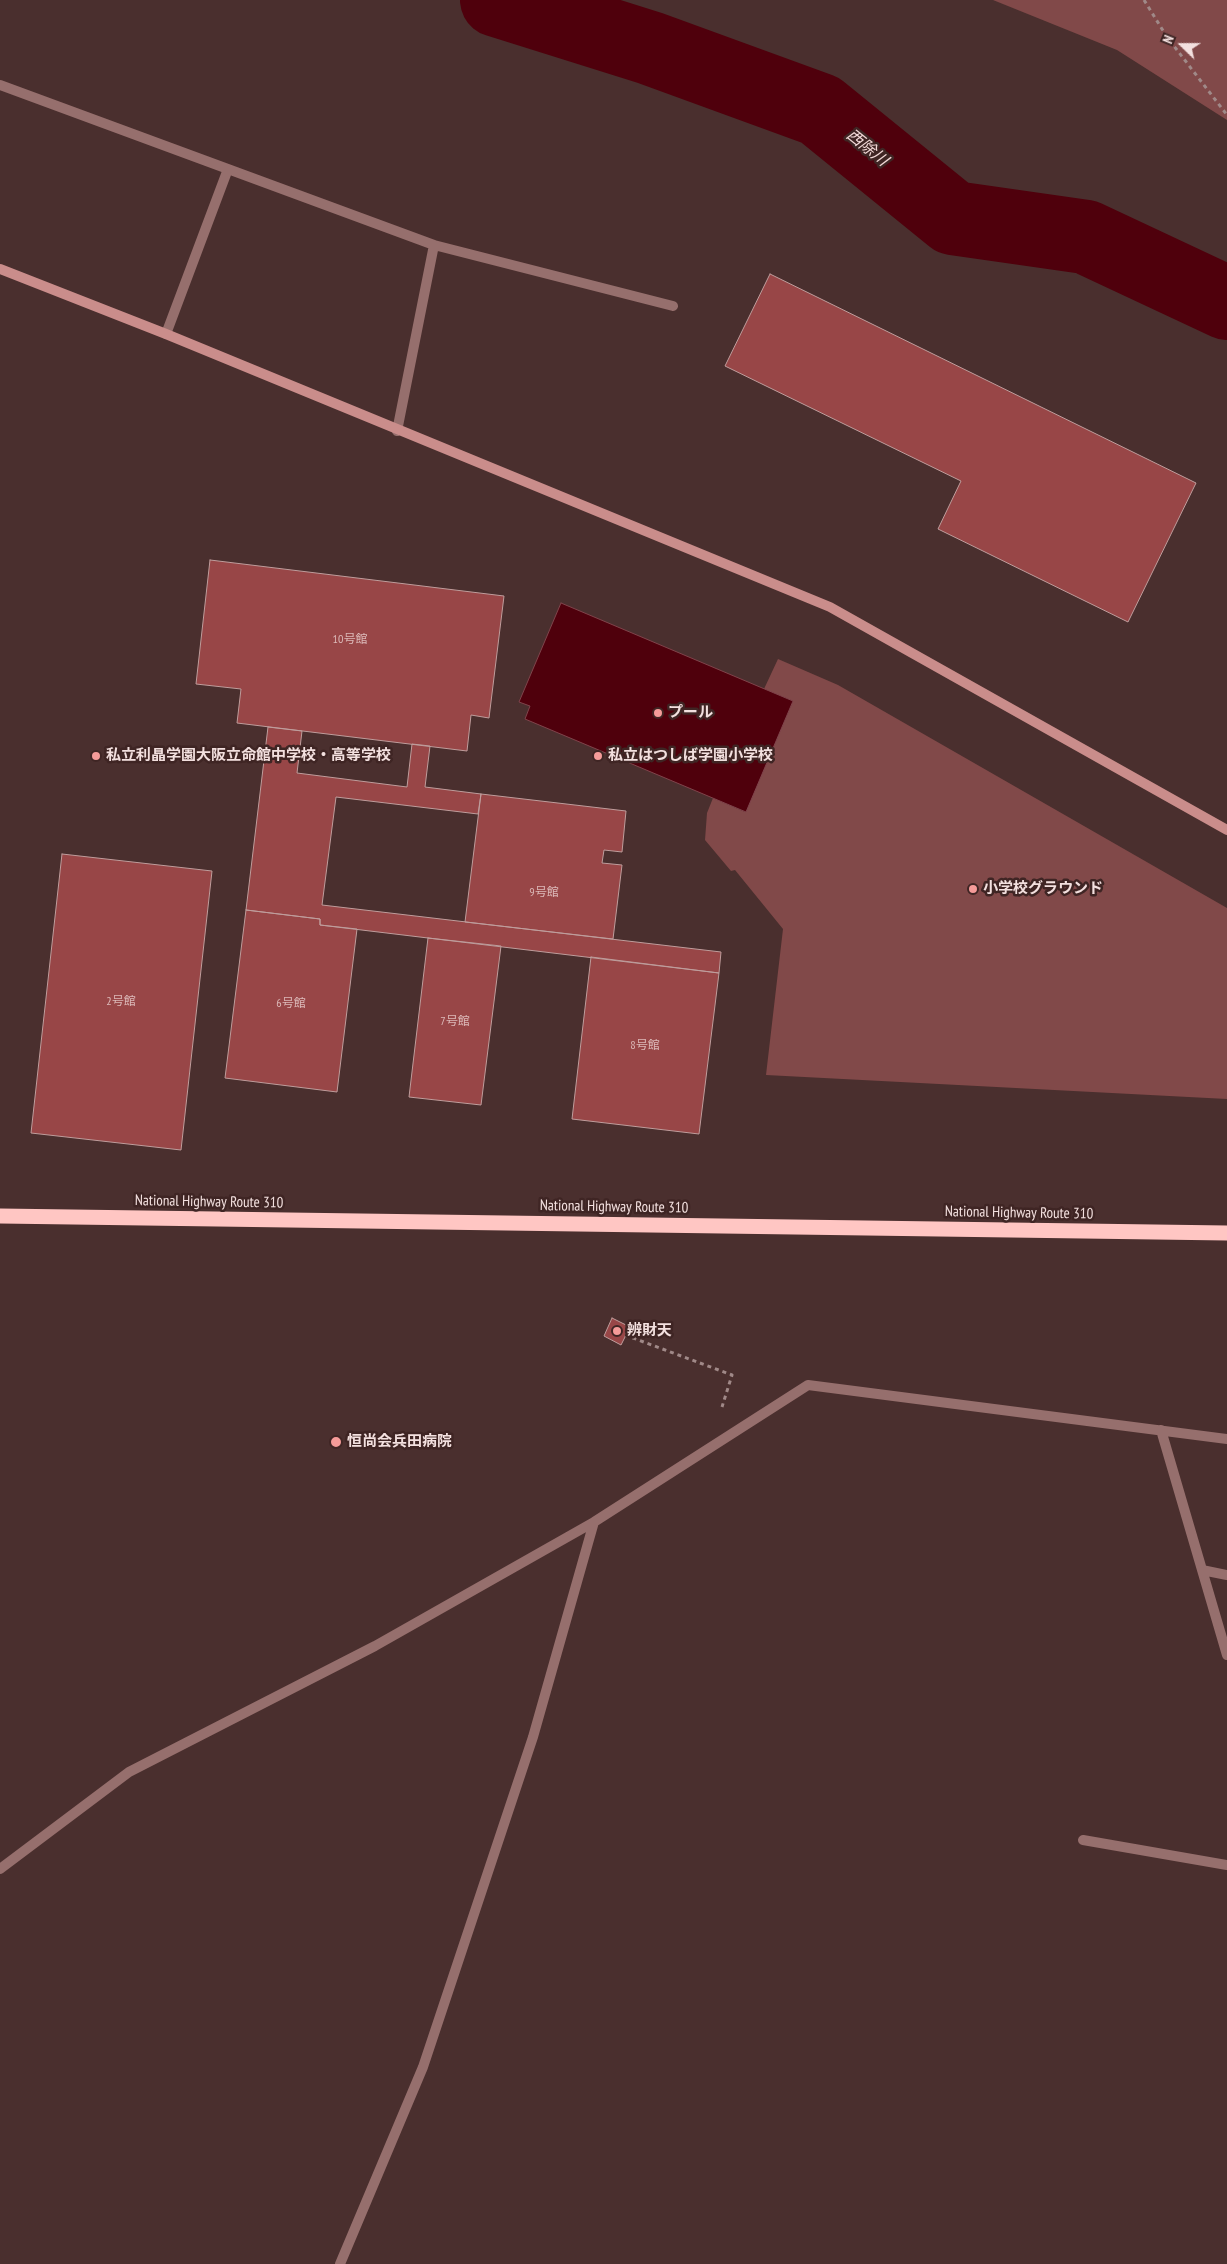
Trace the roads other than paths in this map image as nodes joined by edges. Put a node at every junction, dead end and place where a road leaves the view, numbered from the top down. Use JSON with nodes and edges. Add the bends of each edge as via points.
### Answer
{"nodes":[{"id":1,"x":0,"y":85,"type":"edge"},
{"id":2,"x":228,"y":168,"type":"junction"},
{"id":3,"x":434,"y":245,"type":"junction"},
{"id":4,"x":0,"y":269,"type":"edge"},
{"id":5,"x":673,"y":306,"type":"dead end"},
{"id":6,"x":166,"y":334,"type":"junction"},
{"id":7,"x":397,"y":431,"type":"junction"},
{"id":8,"x":1227,"y":830,"type":"edge"},
{"id":9,"x":0,"y":1216,"type":"edge"},
{"id":10,"x":1227,"y":1233,"type":"edge"},
{"id":11,"x":1161,"y":1430,"type":"junction"},
{"id":12,"x":1227,"y":1439,"type":"edge"},
{"id":13,"x":594,"y":1522,"type":"junction"},
{"id":14,"x":1202,"y":1570,"type":"junction"},
{"id":15,"x":1227,"y":1575,"type":"edge"},
{"id":16,"x":1227,"y":1655,"type":"edge"},
{"id":17,"x":1083,"y":1840,"type":"dead end"},
{"id":18,"x":1227,"y":1865,"type":"edge"},
{"id":19,"x":0,"y":1869,"type":"edge"},
{"id":20,"x":340,"y":2264,"type":"edge"}],
"edges":[{"from":1,"to":2,"type":"street"},
{"from":2,"to":3,"type":"street"},
{"from":2,"to":6,"type":"street"},
{"from":3,"to":5,"type":"street"},
{"from":3,"to":7,"type":"street"},
{"from":4,"to":6,"type":"street"},
{"from":6,"to":7,"type":"street"},
{"from":7,"to":8,"type":"street","via":[[830,607]]},
{"from":9,"to":10,"type":"highway","name":"National Highway Route 310"},
{"from":11,"to":12,"type":"street"},
{"from":11,"to":13,"type":"street","via":[[808,1385]]},
{"from":11,"to":14,"type":"street"},
{"from":13,"to":19,"type":"street","via":[[376,1646],[129,1772]]},
{"from":13,"to":20,"type":"street","via":[[533,1737],[422,2067]]},
{"from":14,"to":15,"type":"street"},
{"from":14,"to":16,"type":"street"},
{"from":17,"to":18,"type":"street"}]}
